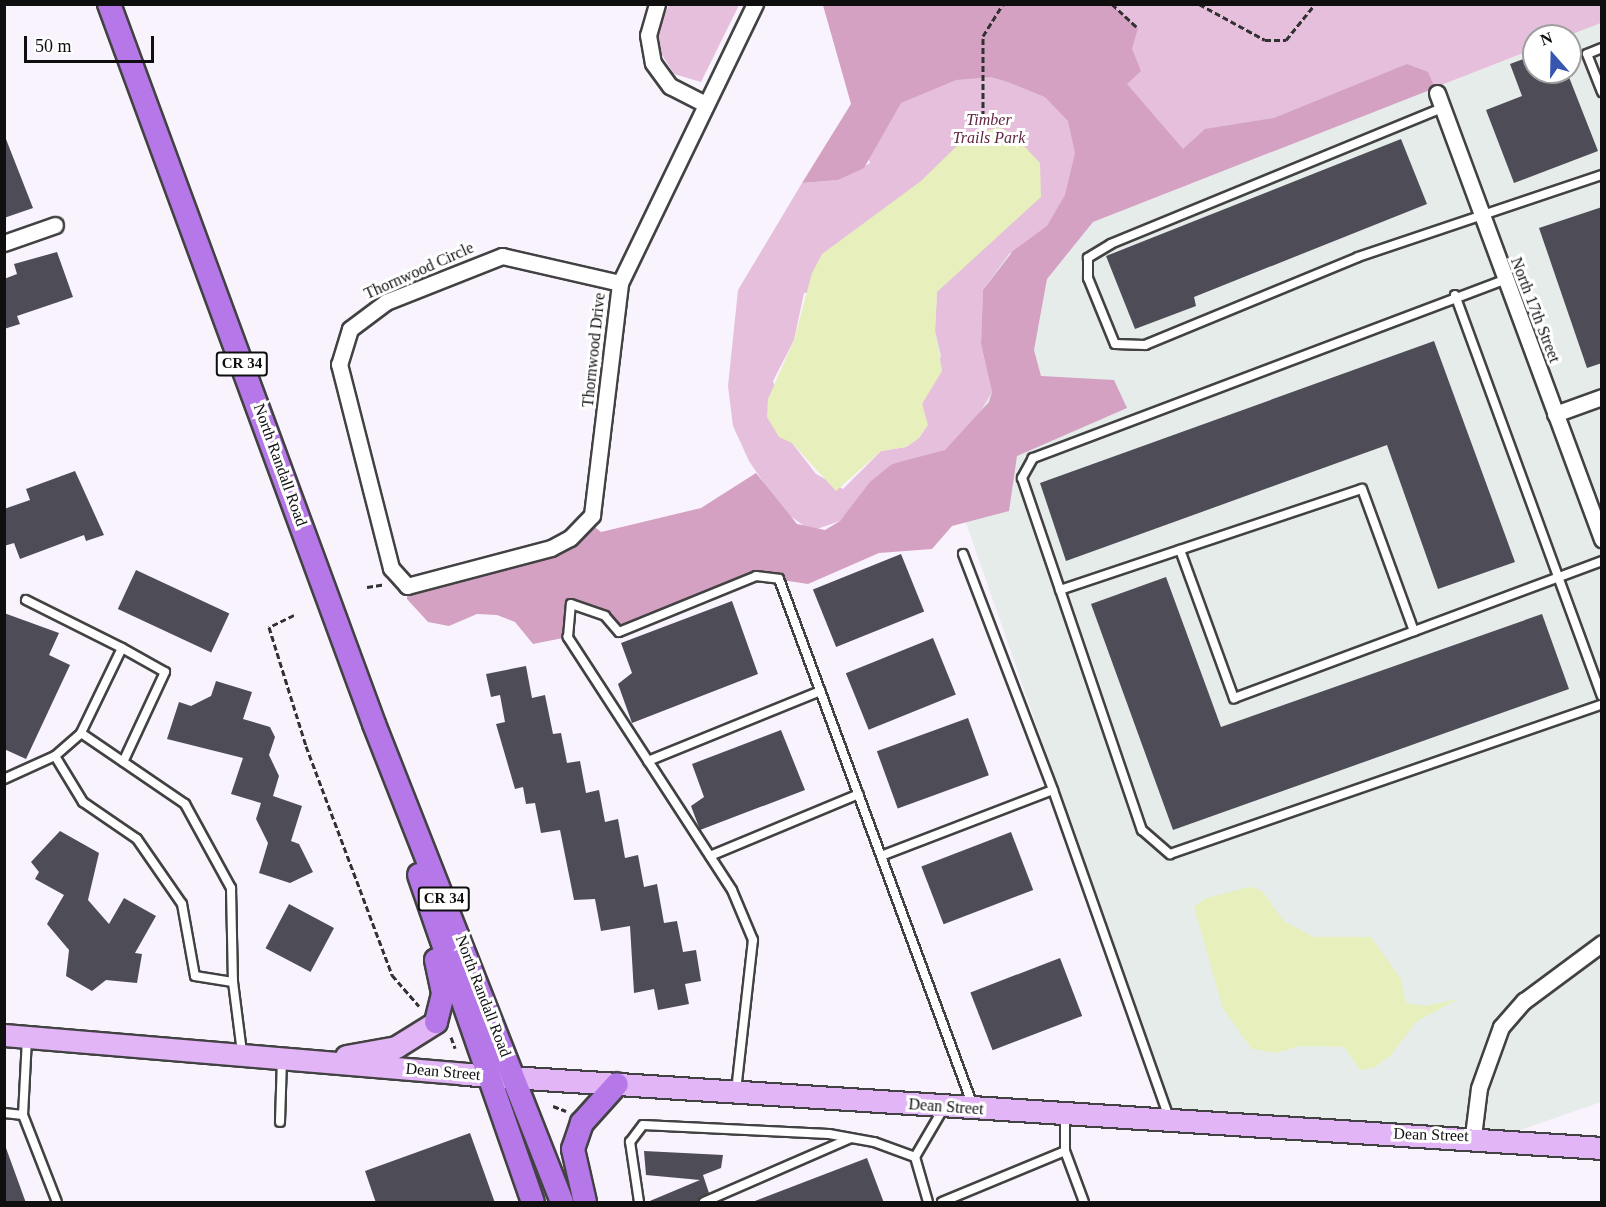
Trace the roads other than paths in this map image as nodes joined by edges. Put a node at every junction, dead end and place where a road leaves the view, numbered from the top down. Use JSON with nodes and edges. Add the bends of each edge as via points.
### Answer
{"nodes":[{"id":1,"x":110,"y":4,"type":"edge"},
{"id":2,"x":657,"y":4,"type":"edge"},
{"id":3,"x":754,"y":4,"type":"edge"},
{"id":4,"x":1602,"y":48,"type":"edge"},
{"id":5,"x":1602,"y":92,"type":"edge"},
{"id":6,"x":1437,"y":93,"type":"dead end"},
{"id":7,"x":705,"y":104,"type":"junction"},
{"id":8,"x":1442,"y":108,"type":"junction"},
{"id":9,"x":1602,"y":175,"type":"edge"},
{"id":10,"x":1480,"y":216,"type":"junction"},
{"id":11,"x":55,"y":225,"type":"dead end"},
{"id":12,"x":4,"y":243,"type":"edge"},
{"id":13,"x":1504,"y":280,"type":"junction"},
{"id":14,"x":620,"y":283,"type":"junction"},
{"id":15,"x":1455,"y":295,"type":"junction"},
{"id":16,"x":1602,"y":397,"type":"edge"},
{"id":17,"x":1555,"y":414,"type":"junction"},
{"id":18,"x":1602,"y":539,"type":"edge"},
{"id":19,"x":1180,"y":550,"type":"junction"},
{"id":20,"x":963,"y":554,"type":"dead end"},
{"id":21,"x":1602,"y":561,"type":"edge"},
{"id":22,"x":398,"y":578,"type":"joint"},
{"id":23,"x":1556,"y":578,"type":"junction"},
{"id":24,"x":1060,"y":590,"type":"junction"},
{"id":25,"x":26,"y":600,"type":"dead end"},
{"id":26,"x":1414,"y":630,"type":"junction"},
{"id":27,"x":122,"y":648,"type":"junction"},
{"id":28,"x":820,"y":691,"type":"junction"},
{"id":29,"x":1602,"y":696,"type":"edge"},
{"id":30,"x":1602,"y":704,"type":"edge"},
{"id":31,"x":374,"y":724,"type":"junction"},
{"id":32,"x":81,"y":733,"type":"junction"},
{"id":33,"x":55,"y":756,"type":"junction"},
{"id":34,"x":648,"y":761,"type":"junction"},
{"id":35,"x":123,"y":762,"type":"junction"},
{"id":36,"x":4,"y":780,"type":"edge"},
{"id":37,"x":1053,"y":790,"type":"junction"},
{"id":38,"x":858,"y":794,"type":"junction"},
{"id":39,"x":710,"y":856,"type":"junction"},
{"id":40,"x":881,"y":856,"type":"junction"},
{"id":41,"x":416,"y":866,"type":"junction"},
{"id":42,"x":1602,"y":943,"type":"edge"},
{"id":43,"x":233,"y":982,"type":"junction"},
{"id":44,"x":444,"y":1030,"type":"joint"},
{"id":45,"x":4,"y":1035,"type":"edge"},
{"id":46,"x":27,"y":1036,"type":"junction"},
{"id":47,"x":242,"y":1055,"type":"junction"},
{"id":48,"x":286,"y":1058,"type":"junction"},
{"id":49,"x":513,"y":1075,"type":"junction"},
{"id":50,"x":490,"y":1076,"type":"junction"},
{"id":51,"x":617,"y":1084,"type":"junction"},
{"id":52,"x":736,"y":1093,"type":"junction"},
{"id":53,"x":944,"y":1107,"type":"junction"},
{"id":54,"x":974,"y":1110,"type":"junction"},
{"id":55,"x":4,"y":1113,"type":"edge"},
{"id":56,"x":23,"y":1115,"type":"junction"},
{"id":57,"x":1065,"y":1116,"type":"junction"},
{"id":58,"x":280,"y":1122,"type":"dead end"},
{"id":59,"x":1170,"y":1122,"type":"junction"},
{"id":60,"x":1473,"y":1136,"type":"junction"},
{"id":61,"x":851,"y":1138,"type":"junction"},
{"id":62,"x":1602,"y":1148,"type":"edge"},
{"id":63,"x":1065,"y":1151,"type":"junction"},
{"id":64,"x":915,"y":1157,"type":"junction"},
{"id":65,"x":57,"y":1203,"type":"edge"},
{"id":66,"x":533,"y":1203,"type":"edge"},
{"id":67,"x":562,"y":1203,"type":"edge"},
{"id":68,"x":585,"y":1203,"type":"edge"},
{"id":69,"x":639,"y":1203,"type":"edge"},
{"id":70,"x":704,"y":1203,"type":"edge"},
{"id":71,"x":928,"y":1203,"type":"edge"},
{"id":72,"x":942,"y":1203,"type":"edge"},
{"id":73,"x":1084,"y":1203,"type":"edge"}],
"edges":[{"from":1,"to":31,"type":"main road","name":"North Randall Road","number":"CR 34"},
{"from":2,"to":7,"type":"street","via":[[648,35],[653,63],[670,86]]},
{"from":3,"to":7,"type":"street","name":"Thornwood Drive"},
{"from":4,"to":5,"type":"lane","via":[[1587,54]]},
{"from":6,"to":8,"type":"street","name":"North 17th Street"},
{"from":7,"to":14,"type":"street","name":"Thornwood Drive"},
{"from":8,"to":10,"type":"street","name":"North 17th Street"},
{"from":8,"to":10,"type":"lane","via":[[1111,244],[1088,258],[1088,278],[1115,344],[1145,345],[1358,257]]},
{"from":9,"to":10,"type":"lane"},
{"from":10,"to":13,"type":"street","name":"North 17th Street"},
{"from":11,"to":12,"type":"street"},
{"from":13,"to":15,"type":"lane"},
{"from":13,"to":17,"type":"street","name":"North 17th Street"},
{"from":14,"to":22,"type":"street","name":"Thornwood Drive","via":[[597,504],[584,525],[551,548],[419,586]]},
{"from":14,"to":22,"type":"street","name":"Thornwood Circle","via":[[502,256],[386,302],[350,329],[339,364]]},
{"from":15,"to":23,"type":"lane"},
{"from":15,"to":24,"type":"lane","via":[[1033,458],[1022,478]]},
{"from":16,"to":17,"type":"street"},
{"from":17,"to":18,"type":"street","name":"North 17th Street"},
{"from":19,"to":24,"type":"lane"},
{"from":19,"to":26,"type":"lane","via":[[1362,489]]},
{"from":19,"to":26,"type":"lane","via":[[1234,698]]},
{"from":20,"to":37,"type":"lane"},
{"from":21,"to":23,"type":"lane"},
{"from":23,"to":26,"type":"lane"},
{"from":23,"to":29,"type":"lane"},
{"from":24,"to":30,"type":"lane","via":[[1142,830],[1170,854]]},
{"from":25,"to":27,"type":"lane"},
{"from":27,"to":32,"type":"lane"},
{"from":27,"to":35,"type":"lane","via":[[165,672]]},
{"from":28,"to":34,"type":"lane"},
{"from":28,"to":34,"type":"lane","via":[[779,579],[756,576],[619,632],[605,616],[571,604],[568,637]]},
{"from":28,"to":38,"type":"lane"},
{"from":31,"to":41,"type":"main road","name":"North Randall Road","number":"CR 34"},
{"from":31,"to":49,"type":"main road","name":"North Randall Road","number":"CR 34"},
{"from":32,"to":33,"type":"lane"},
{"from":32,"to":35,"type":"lane"},
{"from":33,"to":36,"type":"lane"},
{"from":33,"to":43,"type":"lane","via":[[82,802],[137,838],[182,904],[195,976]]},
{"from":34,"to":39,"type":"lane"},
{"from":35,"to":43,"type":"lane","via":[[184,804],[231,888]]},
{"from":37,"to":40,"type":"lane"},
{"from":37,"to":59,"type":"lane"},
{"from":38,"to":39,"type":"lane"},
{"from":38,"to":40,"type":"lane"},
{"from":39,"to":52,"type":"lane","via":[[753,940]]},
{"from":40,"to":54,"type":"lane"},
{"from":41,"to":44,"type":"main road","name":"North Randall Road","number":"CR 34","via":[[418,910],[443,994]]},
{"from":41,"to":50,"type":"main road","name":"North Randall Road","number":"CR 34"},
{"from":42,"to":60,"type":"street","via":[[1524,1001],[1501,1027],[1479,1088]]},
{"from":43,"to":47,"type":"lane"},
{"from":44,"to":48,"type":"street","name":"Dean Street","via":[[396,1047]]},
{"from":45,"to":46,"type":"street","name":"Dean Street"},
{"from":46,"to":47,"type":"street","name":"Dean Street"},
{"from":46,"to":56,"type":"lane"},
{"from":47,"to":48,"type":"street","name":"Dean Street"},
{"from":48,"to":50,"type":"street","name":"Dean Street"},
{"from":48,"to":58,"type":"lane"},
{"from":49,"to":50,"type":"street","name":"Dean Street"},
{"from":49,"to":51,"type":"street","name":"Dean Street"},
{"from":49,"to":67,"type":"main road","name":"North Randall Road","number":"CR 34"},
{"from":50,"to":66,"type":"main road","name":"North Randall Road","number":"CR 34"},
{"from":51,"to":52,"type":"street","name":"Dean Street"},
{"from":51,"to":68,"type":"main road","via":[[582,1122],[573,1149]]},
{"from":52,"to":53,"type":"street","name":"Dean Street"},
{"from":53,"to":54,"type":"street","name":"Dean Street"},
{"from":53,"to":64,"type":"lane"},
{"from":54,"to":57,"type":"street","name":"Dean Street"},
{"from":55,"to":56,"type":"lane"},
{"from":56,"to":65,"type":"lane"},
{"from":57,"to":59,"type":"street","name":"Dean Street"},
{"from":57,"to":63,"type":"lane"},
{"from":59,"to":60,"type":"street","name":"Dean Street"},
{"from":60,"to":62,"type":"street","name":"Dean Street"},
{"from":61,"to":64,"type":"lane"},
{"from":61,"to":69,"type":"lane","via":[[644,1125],[630,1142]]},
{"from":61,"to":70,"type":"lane"},
{"from":63,"to":72,"type":"lane"},
{"from":63,"to":73,"type":"lane"},
{"from":64,"to":71,"type":"lane"}]}
